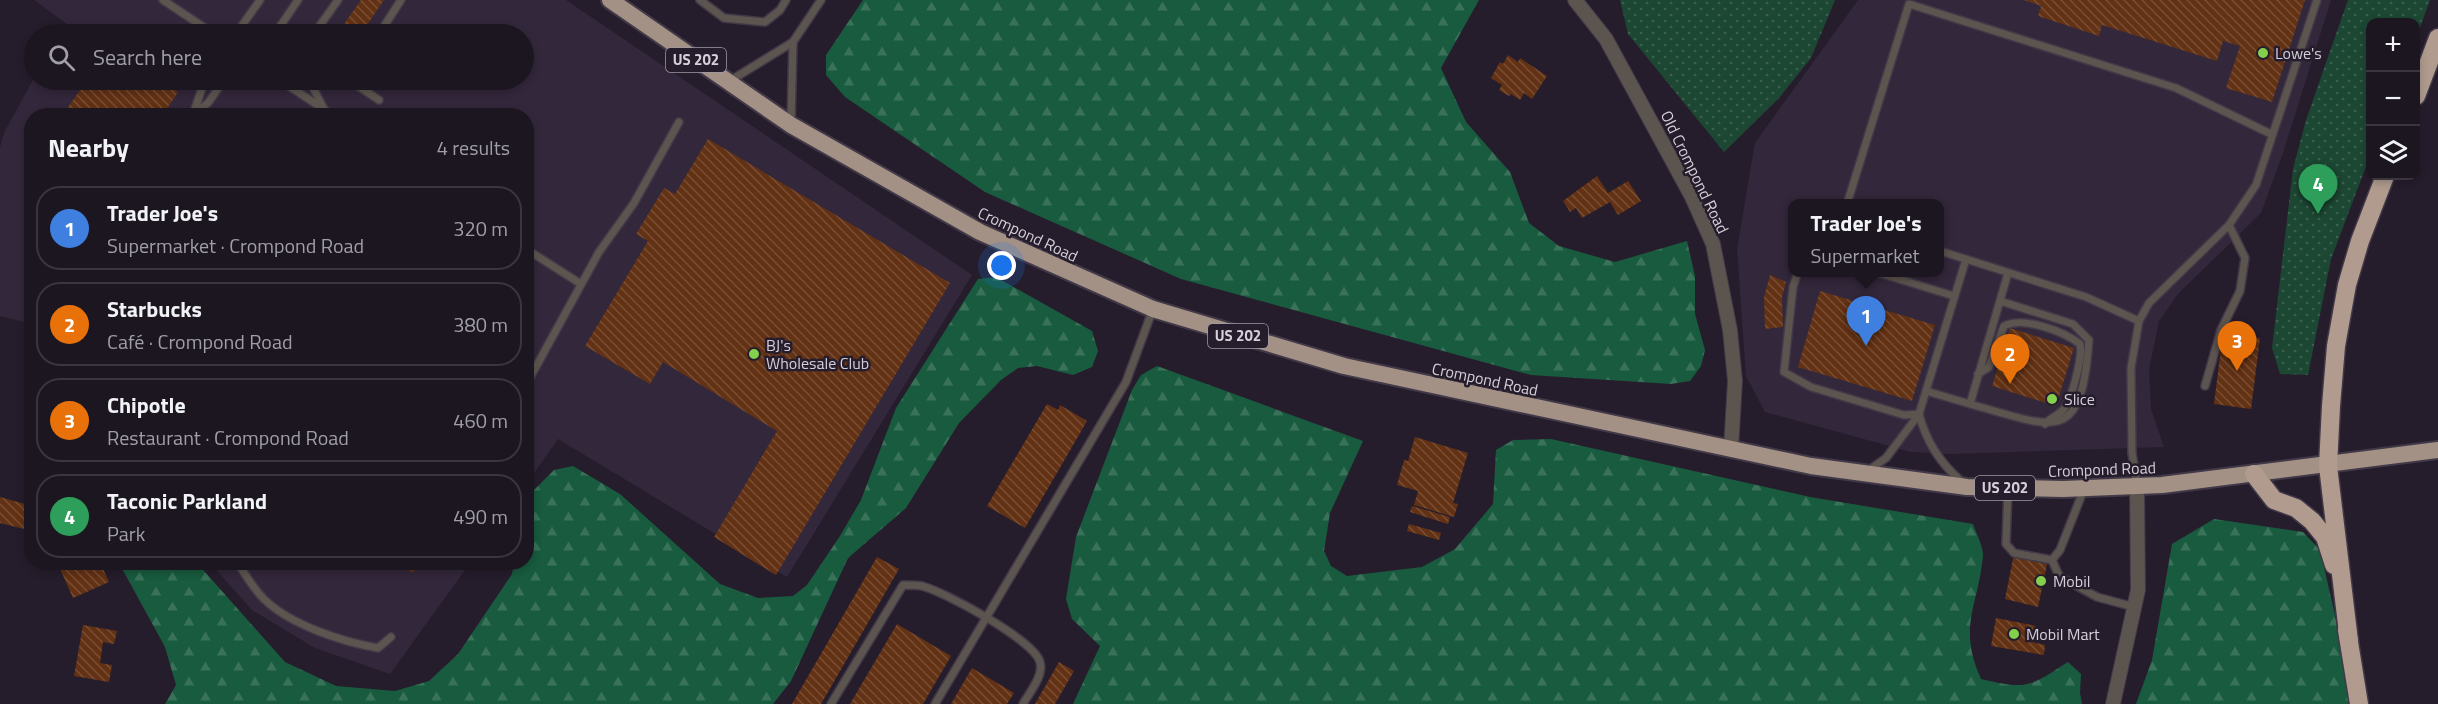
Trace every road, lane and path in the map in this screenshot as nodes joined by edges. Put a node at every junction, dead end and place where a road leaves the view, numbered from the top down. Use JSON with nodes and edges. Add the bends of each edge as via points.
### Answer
{"nodes":[{"id":1,"x":163,"y":0,"type":"edge"},
{"id":2,"x":260,"y":0,"type":"edge"},
{"id":3,"x":298,"y":0,"type":"edge"},
{"id":4,"x":338,"y":0,"type":"edge"},
{"id":5,"x":401,"y":0,"type":"edge"},
{"id":6,"x":609,"y":0,"type":"edge"},
{"id":7,"x":700,"y":0,"type":"edge"},
{"id":8,"x":786,"y":0,"type":"edge"},
{"id":9,"x":821,"y":0,"type":"edge"},
{"id":10,"x":1575,"y":0,"type":"edge"},
{"id":11,"x":2317,"y":0,"type":"edge"},
{"id":12,"x":199,"y":24,"type":"edge"},
{"id":13,"x":243,"y":24,"type":"edge"},
{"id":14,"x":283,"y":24,"type":"edge"},
{"id":15,"x":321,"y":24,"type":"edge"},
{"id":16,"x":385,"y":24,"type":"edge"},
{"id":17,"x":2438,"y":38,"type":"edge"},
{"id":18,"x":793,"y":42,"type":"junction"},
{"id":19,"x":727,"y":82,"type":"junction"},
{"id":20,"x":2420,"y":83,"type":"edge"},
{"id":21,"x":201,"y":90,"type":"edge"},
{"id":22,"x":217,"y":90,"type":"edge"},
{"id":23,"x":295,"y":90,"type":"edge"},
{"id":24,"x":314,"y":90,"type":"edge"},
{"id":25,"x":364,"y":90,"type":"edge"},
{"id":26,"x":379,"y":100,"type":"dead end"},
{"id":27,"x":195,"y":108,"type":"edge"},
{"id":28,"x":201,"y":108,"type":"edge"},
{"id":29,"x":321,"y":108,"type":"edge"},
{"id":30,"x":323,"y":108,"type":"edge"},
{"id":31,"x":679,"y":122,"type":"dead end"},
{"id":32,"x":791,"y":124,"type":"junction"},
{"id":33,"x":2271,"y":134,"type":"junction"},
{"id":34,"x":2383,"y":180,"type":"edge"},
{"id":35,"x":1849,"y":199,"type":"edge"},
{"id":36,"x":2229,"y":225,"type":"junction"},
{"id":37,"x":1944,"y":252,"type":"edge"},
{"id":38,"x":534,"y":254,"type":"edge"},
{"id":39,"x":1966,"y":259,"type":"junction"},
{"id":40,"x":2008,"y":273,"type":"junction"},
{"id":41,"x":1797,"y":277,"type":"edge"},
{"id":42,"x":1890,"y":277,"type":"edge"},
{"id":43,"x":581,"y":284,"type":"junction"},
{"id":44,"x":1954,"y":296,"type":"junction"},
{"id":45,"x":2000,"y":301,"type":"junction"},
{"id":46,"x":1153,"y":309,"type":"junction"},
{"id":47,"x":2139,"y":321,"type":"junction"},
{"id":48,"x":534,"y":370,"type":"edge"},
{"id":49,"x":1978,"y":374,"type":"junction"},
{"id":50,"x":2205,"y":386,"type":"dead end"},
{"id":51,"x":1926,"y":392,"type":"junction"},
{"id":52,"x":1970,"y":404,"type":"junction"},
{"id":53,"x":1919,"y":414,"type":"junction"},
{"id":54,"x":2045,"y":424,"type":"junction"},
{"id":55,"x":1731,"y":449,"type":"junction"},
{"id":56,"x":2438,"y":450,"type":"edge"},
{"id":57,"x":2328,"y":466,"type":"junction"},
{"id":58,"x":1864,"y":473,"type":"junction"},
{"id":59,"x":2254,"y":474,"type":"junction"},
{"id":60,"x":1967,"y":486,"type":"junction"},
{"id":61,"x":2137,"y":486,"type":"junction"},
{"id":62,"x":2008,"y":488,"type":"junction"},
{"id":63,"x":2084,"y":489,"type":"junction"},
{"id":64,"x":2052,"y":560,"type":"junction"},
{"id":65,"x":243,"y":570,"type":"edge"},
{"id":66,"x":2134,"y":607,"type":"junction"},
{"id":67,"x":986,"y":617,"type":"junction"},
{"id":68,"x":391,"y":637,"type":"dead end"},
{"id":69,"x":2349,"y":641,"type":"junction"},
{"id":70,"x":831,"y":704,"type":"edge"},
{"id":71,"x":935,"y":704,"type":"edge"},
{"id":72,"x":1023,"y":704,"type":"edge"},
{"id":73,"x":2113,"y":704,"type":"edge"},
{"id":74,"x":2359,"y":704,"type":"edge"}],
"edges":[{"from":1,"to":12,"type":"lane"},
{"from":2,"to":13,"type":"lane"},
{"from":3,"to":14,"type":"lane"},
{"from":4,"to":15,"type":"lane"},
{"from":5,"to":16,"type":"lane"},
{"from":6,"to":19,"type":"highway","name":"Crompond Road","number":"US 202"},
{"from":7,"to":8,"type":"lane","via":[[724,18],[765,22]]},
{"from":9,"to":18,"type":"lane"},
{"from":10,"to":55,"type":"street","name":"Old Crompond Road","via":[[1606,39],[1692,197],[1713,244],[1726,303],[1735,381]]},
{"from":11,"to":33,"type":"lane"},
{"from":17,"to":20,"type":"highway"},
{"from":18,"to":19,"type":"lane"},
{"from":18,"to":32,"type":"lane"},
{"from":19,"to":32,"type":"highway","name":"Crompond Road","number":"US 202"},
{"from":21,"to":27,"type":"lane"},
{"from":22,"to":28,"type":"lane"},
{"from":23,"to":29,"type":"lane"},
{"from":24,"to":30,"type":"lane"},
{"from":25,"to":26,"type":"lane"},
{"from":31,"to":43,"type":"lane","via":[[634,203]]},
{"from":32,"to":46,"type":"highway","name":"Crompond Road","number":"US 202","via":[[980,232]]},
{"from":33,"to":35,"type":"lane","via":[[2176,88],[1909,4]]},
{"from":33,"to":36,"type":"lane","via":[[2256,185]]},
{"from":34,"to":57,"type":"highway","via":[[2360,241],[2342,308],[2332,386]]},
{"from":36,"to":47,"type":"lane","via":[[2149,303]]},
{"from":36,"to":50,"type":"lane","via":[[2245,258],[2240,291],[2221,330]]},
{"from":37,"to":39,"type":"lane"},
{"from":38,"to":43,"type":"lane"},
{"from":39,"to":40,"type":"lane"},
{"from":39,"to":44,"type":"lane"},
{"from":40,"to":45,"type":"lane"},
{"from":40,"to":47,"type":"lane","via":[[2086,297]]},
{"from":41,"to":53,"type":"lane","via":[[1784,372],[1811,387],[1904,414]]},
{"from":42,"to":44,"type":"lane"},
{"from":43,"to":48,"type":"lane"},
{"from":44,"to":51,"type":"lane"},
{"from":45,"to":49,"type":"lane"},
{"from":45,"to":54,"type":"lane","via":[[2073,324],[2089,340],[2090,355],[2076,409],[2068,417]]},
{"from":46,"to":55,"type":"highway","name":"Crompond Road","number":"US 202","via":[[1400,380]]},
{"from":46,"to":67,"type":"lane","via":[[1126,382]]},
{"from":47,"to":61,"type":"lane","via":[[2130,368],[2132,453]]},
{"from":49,"to":52,"type":"lane"},
{"from":49,"to":54,"type":"lane","via":[[1989,367],[2004,326],[2013,321],[2072,338],[2080,344],[2082,354],[2068,399],[2063,410]]},
{"from":51,"to":52,"type":"lane"},
{"from":51,"to":53,"type":"lane"},
{"from":52,"to":54,"type":"lane"},
{"from":53,"to":58,"type":"lane","via":[[1886,458]]},
{"from":53,"to":60,"type":"lane","via":[[1924,433],[1941,460]]},
{"from":55,"to":58,"type":"highway","name":"Crompond Road","number":"US 202"},
{"from":56,"to":57,"type":"highway","name":"Crompond Road","number":"US 202"},
{"from":57,"to":59,"type":"highway","name":"Crompond Road","number":"US 202"},
{"from":57,"to":69,"type":"highway"},
{"from":58,"to":60,"type":"highway","name":"Crompond Road","number":"US 202"},
{"from":59,"to":61,"type":"highway","name":"Crompond Road","number":"US 202"},
{"from":59,"to":69,"type":"highway","via":[[2274,500],[2305,514],[2325,537]]},
{"from":60,"to":62,"type":"highway","name":"Crompond Road","number":"US 202"},
{"from":61,"to":63,"type":"highway","name":"Crompond Road","number":"US 202"},
{"from":61,"to":66,"type":"street","via":[[2138,590]]},
{"from":62,"to":63,"type":"highway","name":"Crompond Road","number":"US 202"},
{"from":62,"to":64,"type":"lane","via":[[2006,544],[2014,553]]},
{"from":63,"to":64,"type":"lane","via":[[2060,550]]},
{"from":64,"to":66,"type":"lane","via":[[2059,576],[2097,597]]},
{"from":65,"to":68,"type":"lane","via":[[265,600],[291,619],[352,644],[378,648]]},
{"from":66,"to":73,"type":"street"},
{"from":67,"to":70,"type":"lane","via":[[939,592],[903,585]]},
{"from":67,"to":71,"type":"lane"},
{"from":67,"to":72,"type":"lane","via":[[1034,651],[1041,664],[1038,678]]},
{"from":69,"to":74,"type":"highway"}]}
